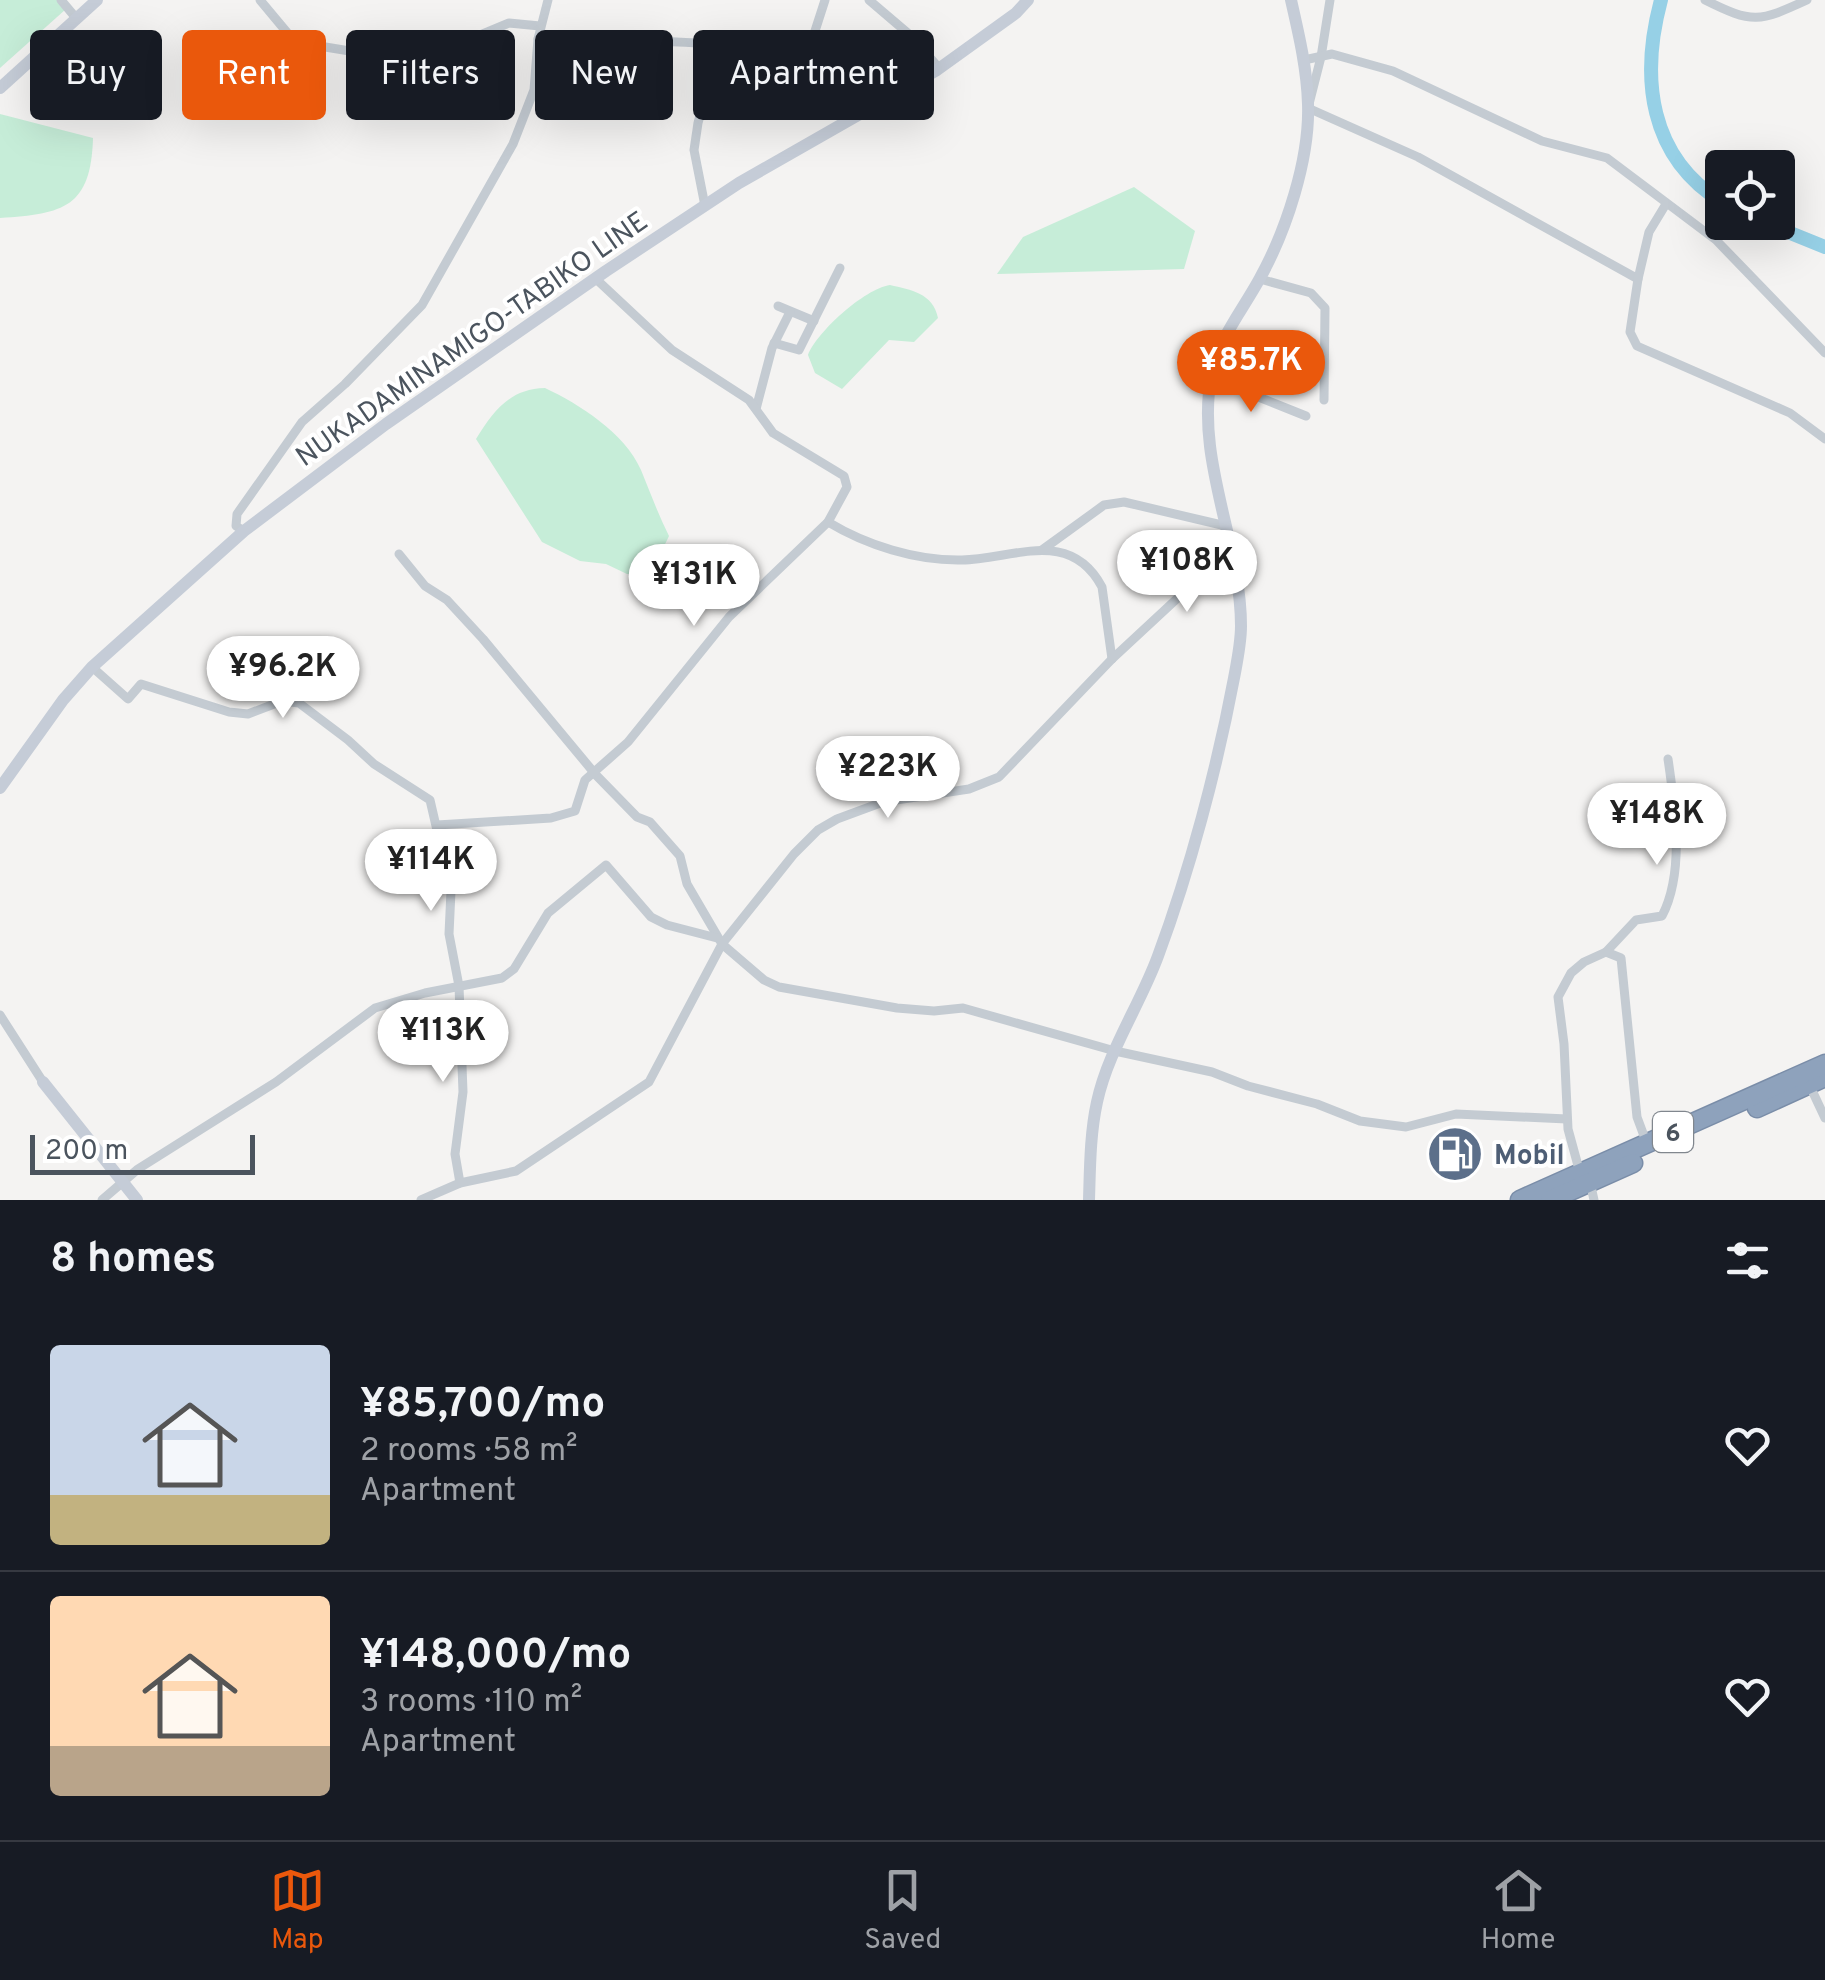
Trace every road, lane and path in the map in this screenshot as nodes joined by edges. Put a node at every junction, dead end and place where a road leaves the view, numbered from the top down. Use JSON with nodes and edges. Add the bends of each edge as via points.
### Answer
{"nodes":[{"id":1,"x":61,"y":0,"type":"edge"},
{"id":2,"x":97,"y":0,"type":"edge"},
{"id":3,"x":260,"y":0,"type":"edge"},
{"id":4,"x":548,"y":0,"type":"edge"},
{"id":5,"x":825,"y":0,"type":"edge"},
{"id":6,"x":869,"y":0,"type":"edge"},
{"id":7,"x":1028,"y":0,"type":"edge"},
{"id":8,"x":1291,"y":0,"type":"edge"},
{"id":9,"x":1330,"y":0,"type":"edge"},
{"id":10,"x":1705,"y":0,"type":"edge"},
{"id":11,"x":1807,"y":0,"type":"edge"},
{"id":12,"x":76,"y":18,"type":"junction"},
{"id":13,"x":540,"y":26,"type":"junction"},
{"id":14,"x":539,"y":30,"type":"edge"},
{"id":15,"x":815,"y":30,"type":"edge"},
{"id":16,"x":1322,"y":57,"type":"junction"},
{"id":17,"x":1304,"y":60,"type":"junction"},
{"id":18,"x":939,"y":68,"type":"junction"},
{"id":19,"x":934,"y":71,"type":"edge"},
{"id":20,"x":535,"y":77,"type":"edge"},
{"id":21,"x":0,"y":88,"type":"edge"},
{"id":22,"x":1308,"y":108,"type":"junction"},
{"id":23,"x":699,"y":120,"type":"edge"},
{"id":24,"x":848,"y":120,"type":"edge"},
{"id":25,"x":1666,"y":204,"type":"junction"},
{"id":26,"x":705,"y":206,"type":"junction"},
{"id":27,"x":840,"y":268,"type":"dead end"},
{"id":28,"x":596,"y":279,"type":"junction"},
{"id":29,"x":1260,"y":279,"type":"junction"},
{"id":30,"x":1638,"y":279,"type":"junction"},
{"id":31,"x":778,"y":306,"type":"dead end"},
{"id":32,"x":790,"y":312,"type":"junction"},
{"id":33,"x":814,"y":321,"type":"junction"},
{"id":34,"x":774,"y":342,"type":"junction"},
{"id":35,"x":1825,"y":353,"type":"edge"},
{"id":36,"x":1211,"y":378,"type":"junction"},
{"id":37,"x":1324,"y":400,"type":"dead end"},
{"id":38,"x":756,"y":409,"type":"junction"},
{"id":39,"x":1306,"y":416,"type":"dead end"},
{"id":40,"x":1825,"y":439,"type":"edge"},
{"id":41,"x":828,"y":522,"type":"junction"},
{"id":42,"x":244,"y":531,"type":"junction"},
{"id":43,"x":1227,"y":532,"type":"junction"},
{"id":44,"x":1042,"y":550,"type":"junction"},
{"id":45,"x":399,"y":554,"type":"dead end"},
{"id":46,"x":1112,"y":659,"type":"junction"},
{"id":47,"x":92,"y":666,"type":"junction"},
{"id":48,"x":1668,"y":758,"type":"dead end"},
{"id":49,"x":594,"y":771,"type":"junction"},
{"id":50,"x":0,"y":788,"type":"edge"},
{"id":51,"x":438,"y":825,"type":"junction"},
{"id":52,"x":720,"y":941,"type":"junction"},
{"id":53,"x":1606,"y":952,"type":"junction"},
{"id":54,"x":459,"y":986,"type":"junction"},
{"id":55,"x":0,"y":1015,"type":"edge"},
{"id":56,"x":1115,"y":1052,"type":"junction"},
{"id":57,"x":1825,"y":1064,"type":"edge"},
{"id":58,"x":1814,"y":1078,"type":"edge"},
{"id":59,"x":43,"y":1082,"type":"joint"},
{"id":60,"x":1825,"y":1118,"type":"edge"},
{"id":61,"x":1567,"y":1119,"type":"junction"},
{"id":62,"x":1646,"y":1144,"type":"junction"},
{"id":63,"x":122,"y":1182,"type":"junction"},
{"id":64,"x":460,"y":1182,"type":"junction"},
{"id":65,"x":1588,"y":1185,"type":"edge"},
{"id":66,"x":102,"y":1200,"type":"edge"},
{"id":67,"x":136,"y":1200,"type":"edge"},
{"id":68,"x":421,"y":1200,"type":"edge"},
{"id":69,"x":1088,"y":1200,"type":"edge"},
{"id":70,"x":1520,"y":1200,"type":"edge"},
{"id":71,"x":1550,"y":1200,"type":"edge"}],
"edges":[{"from":1,"to":12,"type":"street"},
{"from":2,"to":12,"type":"street"},
{"from":3,"to":13,"type":"street","via":[[295,42],[380,56],[461,43],[509,23]]},
{"from":4,"to":13,"type":"street"},
{"from":5,"to":15,"type":"street"},
{"from":6,"to":18,"type":"street"},
{"from":7,"to":18,"type":"street","name":"NUKADAMINAMIGO-TABIKO LINE"},
{"from":8,"to":17,"type":"street"},
{"from":9,"to":16,"type":"street"},
{"from":10,"to":11,"type":"street","via":[[1748,18],[1769,17]]},
{"from":12,"to":21,"type":"street"},
{"from":13,"to":14,"type":"street"},
{"from":16,"to":17,"type":"street"},
{"from":16,"to":22,"type":"street"},
{"from":16,"to":25,"type":"street","via":[[1393,71],[1542,141],[1608,158]]},
{"from":17,"to":22,"type":"street"},
{"from":18,"to":19,"type":"street","name":"NUKADAMINAMIGO-TABIKO LINE"},
{"from":20,"to":42,"type":"street","via":[[513,144],[422,306],[302,422],[236,514],[236,526]]},
{"from":22,"to":29,"type":"street","via":[[1291,204]]},
{"from":22,"to":30,"type":"street","via":[[1418,157]]},
{"from":23,"to":26,"type":"street","via":[[694,150]]},
{"from":24,"to":26,"type":"street","name":"NUKADAMINAMIGO-TABIKO LINE"},
{"from":25,"to":30,"type":"street","via":[[1649,232]]},
{"from":25,"to":35,"type":"street","via":[[1716,240]]},
{"from":26,"to":28,"type":"street","name":"NUKADAMINAMIGO-TABIKO LINE"},
{"from":27,"to":33,"type":"street"},
{"from":28,"to":38,"type":"street","via":[[672,350]]},
{"from":28,"to":42,"type":"street","name":"NUKADAMINAMIGO-TABIKO LINE"},
{"from":29,"to":36,"type":"street","via":[[1230,328]]},
{"from":29,"to":37,"type":"street","via":[[1311,292],[1325,308]]},
{"from":30,"to":40,"type":"street","via":[[1630,332],[1640,349],[1790,413]]},
{"from":31,"to":32,"type":"street"},
{"from":32,"to":33,"type":"street"},
{"from":32,"to":34,"type":"street"},
{"from":33,"to":34,"type":"street","via":[[800,350]]},
{"from":34,"to":38,"type":"street"},
{"from":36,"to":39,"type":"street"},
{"from":36,"to":43,"type":"street","via":[[1209,440]]},
{"from":38,"to":41,"type":"street","via":[[774,434],[848,481]]},
{"from":41,"to":44,"type":"street","via":[[853,537],[934,557]]},
{"from":41,"to":49,"type":"street","via":[[729,617],[628,742]]},
{"from":42,"to":47,"type":"street","name":"NUKADAMINAMIGO-TABIKO LINE"},
{"from":43,"to":44,"type":"street","via":[[1124,502],[1104,504]]},
{"from":43,"to":46,"type":"street","via":[[1182,594]]},
{"from":43,"to":56,"type":"street","via":[[1241,627],[1234,678],[1180,890]]},
{"from":44,"to":46,"type":"street","via":[[1070,554],[1097,578]]},
{"from":45,"to":49,"type":"street","via":[[483,639]]},
{"from":46,"to":52,"type":"street","via":[[998,777],[969,789],[882,802],[818,830]]},
{"from":47,"to":50,"type":"street","name":"NUKADAMINAMIGO-TABIKO LINE"},
{"from":47,"to":51,"type":"street","via":[[128,699],[141,684],[229,712],[248,714],[282,701],[308,707],[374,764],[430,800]]},
{"from":48,"to":53,"type":"street","via":[[1677,861],[1672,897],[1662,916],[1636,920]]},
{"from":49,"to":51,"type":"street","via":[[567,815]]},
{"from":49,"to":52,"type":"street","via":[[680,856],[687,884]]},
{"from":51,"to":54,"type":"street"},
{"from":52,"to":54,"type":"street","via":[[651,917],[606,865],[548,913],[514,969],[502,978]]},
{"from":52,"to":56,"type":"street","via":[[779,988],[897,1008],[963,1008]]},
{"from":52,"to":64,"type":"street","via":[[649,1082],[516,1171]]},
{"from":53,"to":61,"type":"street","via":[[1571,973],[1558,997]]},
{"from":53,"to":62,"type":"street","via":[[1621,958],[1636,1116]]},
{"from":54,"to":63,"type":"street","via":[[375,1008]]},
{"from":54,"to":64,"type":"street"},
{"from":55,"to":59,"type":"street"},
{"from":56,"to":61,"type":"street","via":[[1212,1072],[1360,1121],[1406,1128],[1456,1114]]},
{"from":56,"to":69,"type":"street","via":[[1097,1103]]},
{"from":57,"to":58,"type":"highway","number":"6"},
{"from":58,"to":60,"type":"street"},
{"from":58,"to":62,"type":"highway","number":"6"},
{"from":58,"to":65,"type":"highway","number":"6"},
{"from":59,"to":63,"type":"street"},
{"from":61,"to":65,"type":"street"},
{"from":62,"to":65,"type":"highway","number":"6"},
{"from":63,"to":66,"type":"street"},
{"from":63,"to":67,"type":"street"},
{"from":64,"to":68,"type":"street"},
{"from":65,"to":70,"type":"highway","number":"6"},
{"from":65,"to":71,"type":"highway","number":"6"}]}
